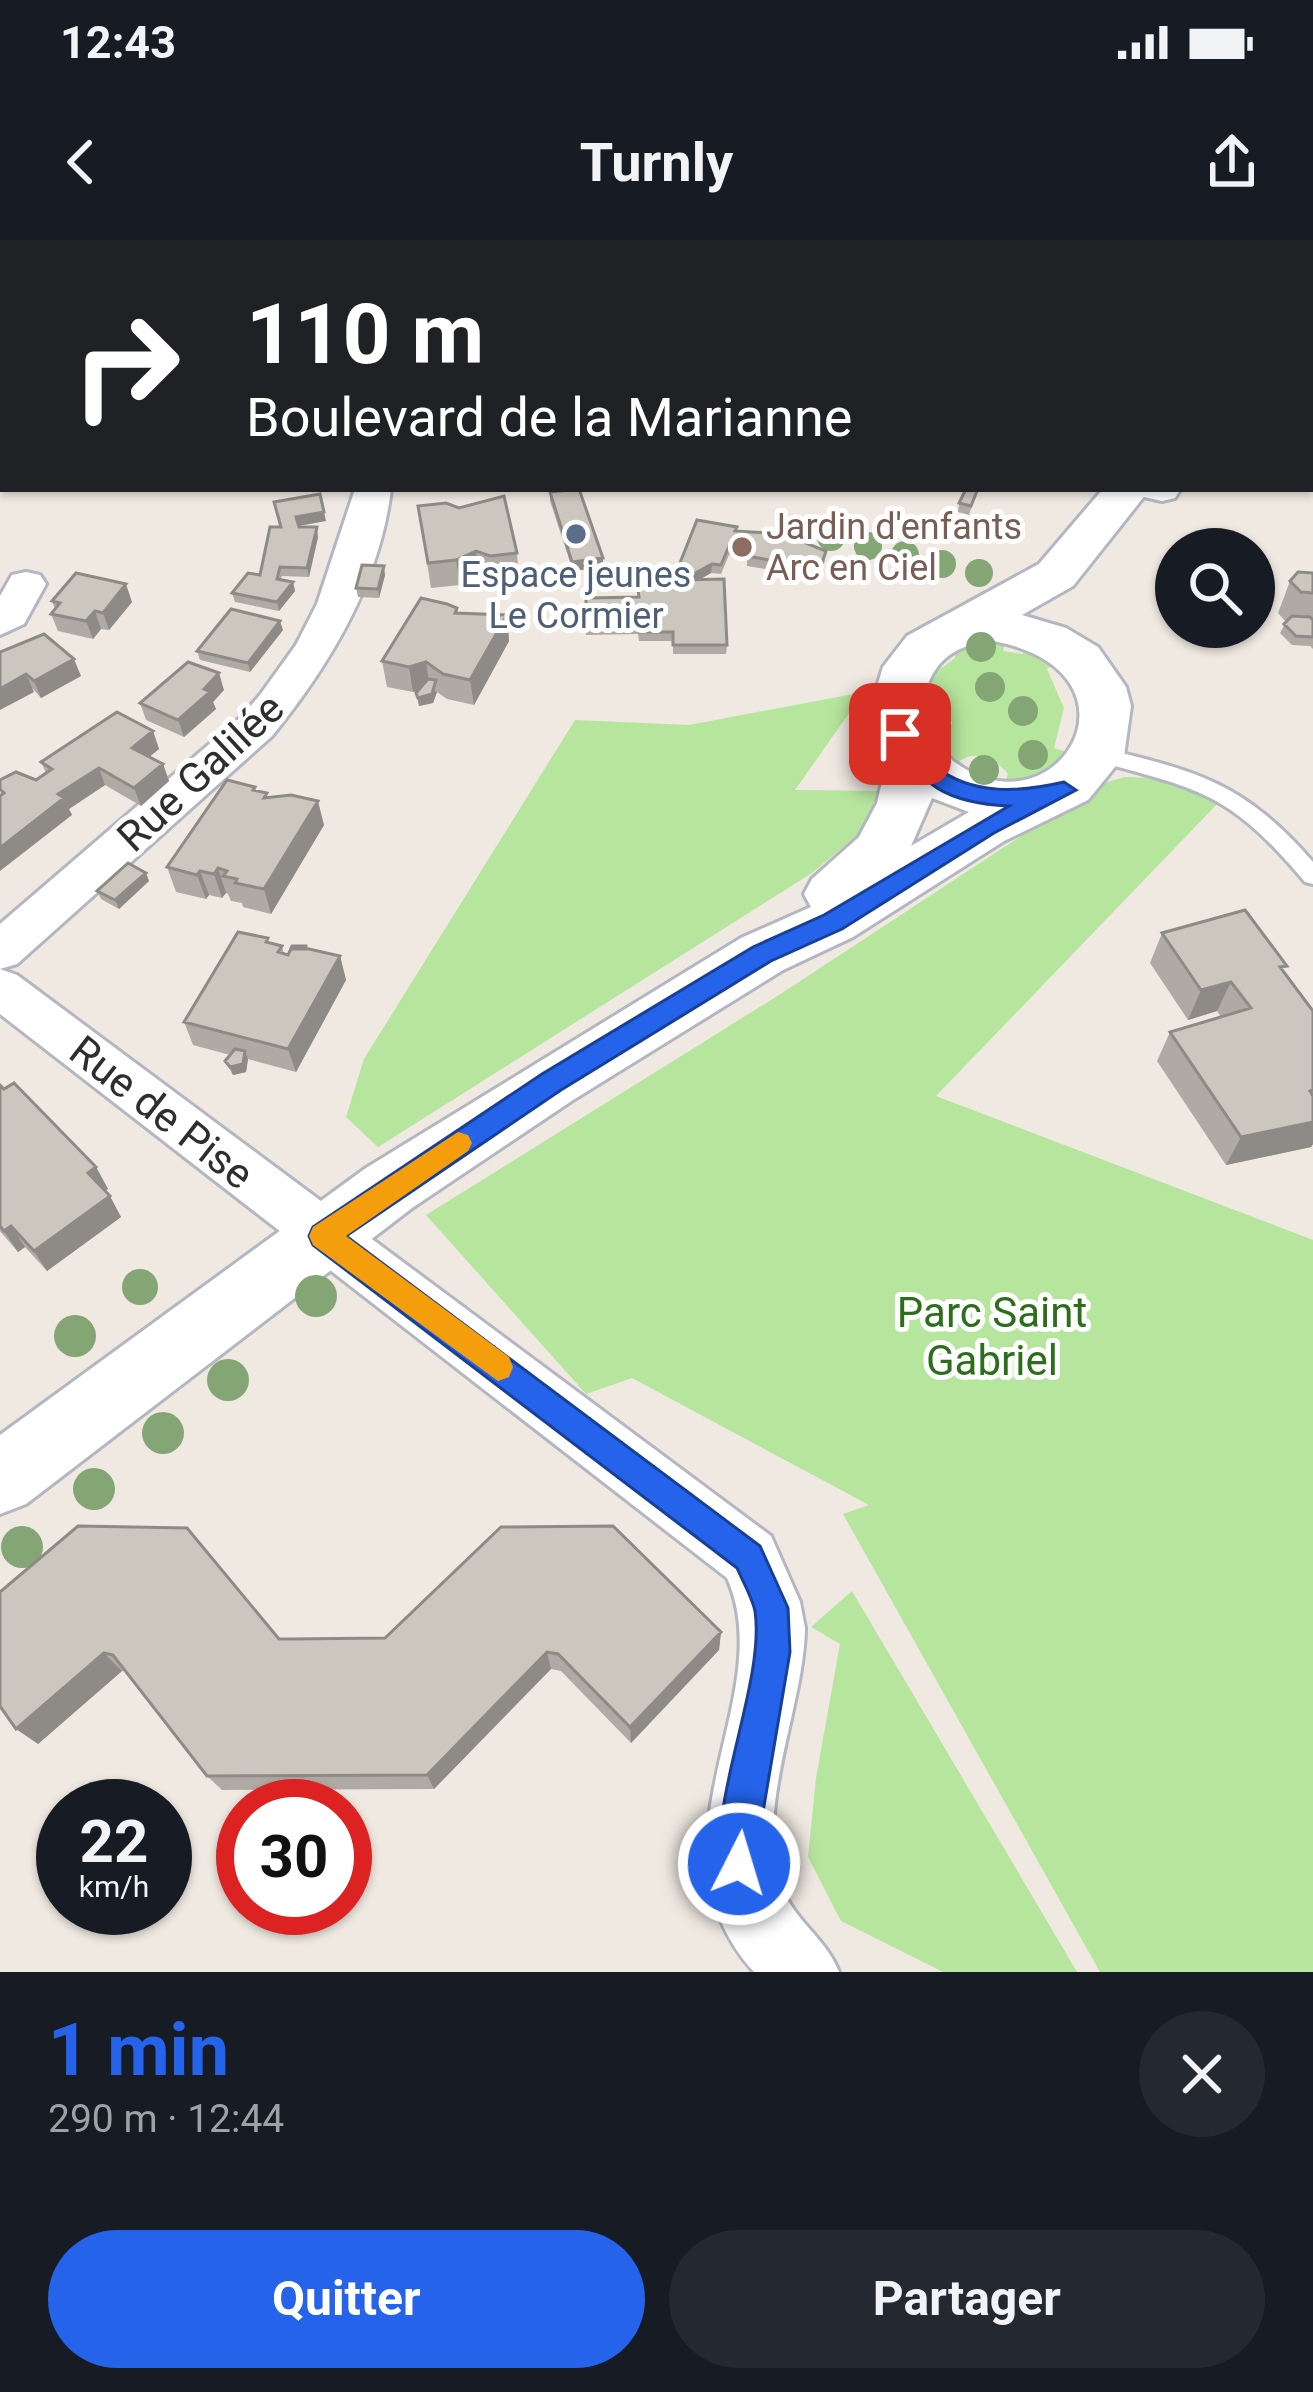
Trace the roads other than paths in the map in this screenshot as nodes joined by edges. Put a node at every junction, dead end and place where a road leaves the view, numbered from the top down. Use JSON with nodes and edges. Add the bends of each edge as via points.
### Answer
{"nodes":[{"id":1,"x":372,"y":492,"type":"edge"},
{"id":2,"x":1125,"y":492,"type":"edge"},
{"id":3,"x":1159,"y":492,"type":"edge"},
{"id":4,"x":26,"y":584,"type":"dead end"},
{"id":5,"x":0,"y":622,"type":"edge"},
{"id":6,"x":966,"y":626,"type":"junction"},
{"id":7,"x":1079,"y":657,"type":"junction"},
{"id":8,"x":914,"y":760,"type":"junction"},
{"id":9,"x":1082,"y":772,"type":"junction"},
{"id":10,"x":1313,"y":876,"type":"edge"},
{"id":11,"x":0,"y":951,"type":"edge"},
{"id":12,"x":762,"y":954,"type":"junction"},
{"id":13,"x":0,"y":988,"type":"edge"},
{"id":14,"x":324,"y":1236,"type":"junction"},
{"id":15,"x":0,"y":1480,"type":"edge"},
{"id":16,"x":804,"y":1972,"type":"edge"}],
"edges":[{"from":1,"to":11,"type":"street","name":"Rue Galilée","via":[[338,606],[293,683],[257,726]]},
{"from":2,"to":6,"type":"street","via":[[1056,575]]},
{"from":3,"to":7,"type":"street","via":[[1087,601]]},
{"from":4,"to":5,"type":"street"},
{"from":6,"to":7,"type":"street","via":[[1018,629]]},
{"from":6,"to":8,"type":"street","via":[[919,651],[900,683],[898,722]]},
{"from":7,"to":9,"type":"street","via":[[1105,702]]},
{"from":8,"to":9,"type":"street","via":[[938,781],[976,796],[1028,799]]},
{"from":8,"to":12,"type":"street","via":[[904,812],[885,847]]},
{"from":9,"to":10,"type":"lane","via":[[1182,775],[1231,794],[1268,821]]},
{"from":9,"to":12,"type":"street","via":[[833,922]]},
{"from":12,"to":14,"type":"street","via":[[551,1082]]},
{"from":13,"to":14,"type":"street","name":"Rue de Pise"},
{"from":14,"to":15,"type":"street"},
{"from":14,"to":16,"type":"street","name":"Rue de Pise","via":[[749,1557],[771,1608],[772,1652],[739,1864],[752,1903]]}]}
